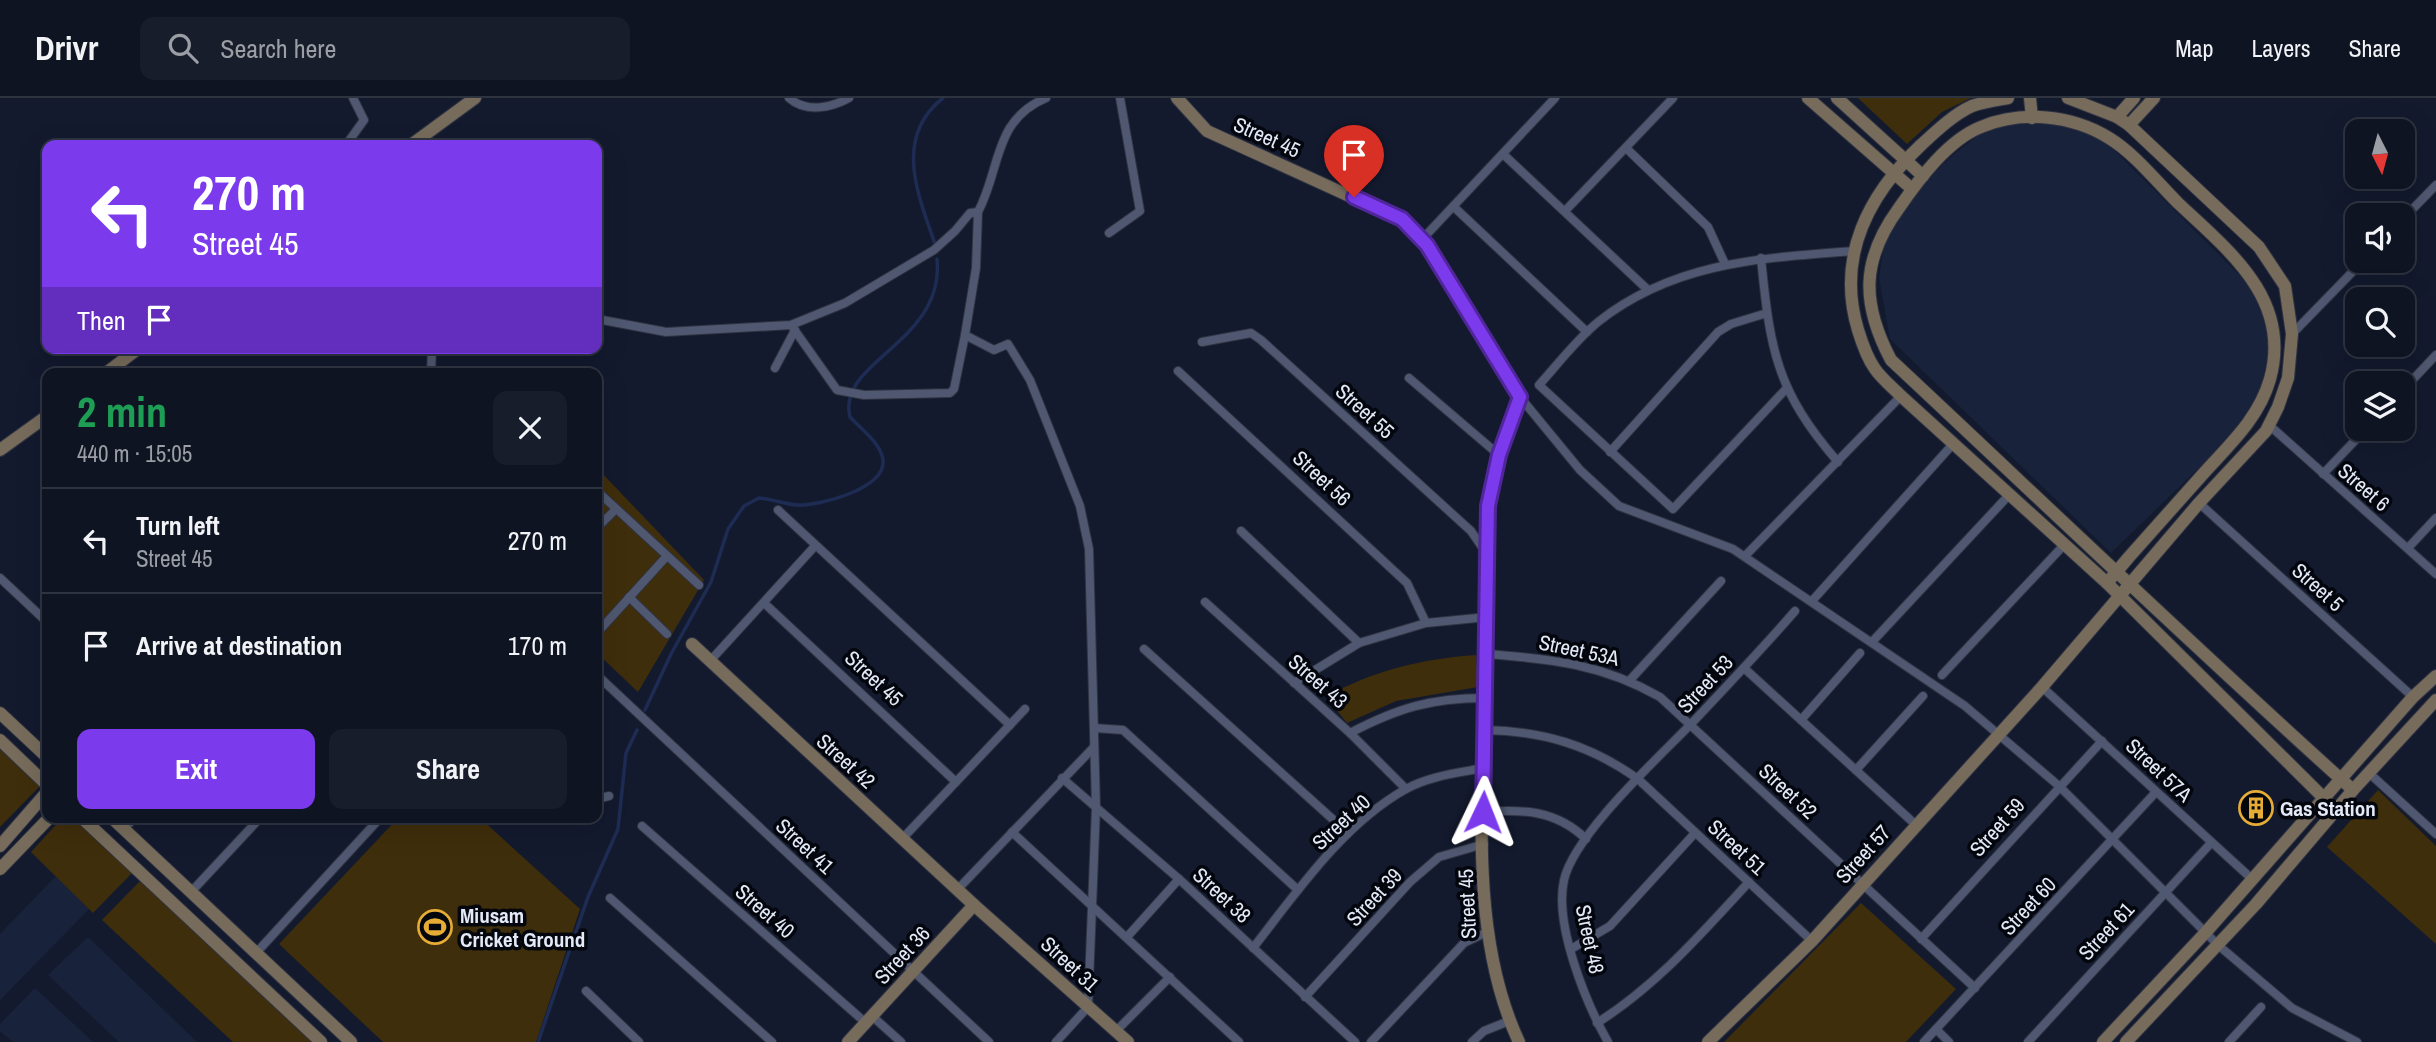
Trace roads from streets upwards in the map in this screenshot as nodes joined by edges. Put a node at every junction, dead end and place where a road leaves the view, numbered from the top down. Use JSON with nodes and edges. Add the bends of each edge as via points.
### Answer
{"nodes":[{"id":1,"x":353,"y":98,"type":"edge"},
{"id":2,"x":475,"y":98,"type":"edge"},
{"id":3,"x":789,"y":98,"type":"edge"},
{"id":4,"x":849,"y":98,"type":"edge"},
{"id":5,"x":1046,"y":98,"type":"edge"},
{"id":6,"x":1120,"y":98,"type":"edge"},
{"id":7,"x":1177,"y":98,"type":"edge"},
{"id":8,"x":1555,"y":98,"type":"edge"},
{"id":9,"x":1673,"y":98,"type":"edge"},
{"id":10,"x":1808,"y":98,"type":"edge"},
{"id":11,"x":1837,"y":98,"type":"edge"},
{"id":12,"x":2008,"y":98,"type":"edge"},
{"id":13,"x":2030,"y":98,"type":"edge"},
{"id":14,"x":2068,"y":98,"type":"edge"},
{"id":15,"x":2134,"y":98,"type":"edge"},
{"id":16,"x":2154,"y":98,"type":"edge"},
{"id":17,"x":2117,"y":117,"type":"junction"},
{"id":18,"x":2032,"y":118,"type":"junction"},
{"id":19,"x":2129,"y":125,"type":"junction"},
{"id":20,"x":350,"y":140,"type":"edge"},
{"id":21,"x":418,"y":140,"type":"edge"},
{"id":22,"x":1626,"y":148,"type":"junction"},
{"id":23,"x":1503,"y":154,"type":"junction"},
{"id":24,"x":1905,"y":160,"type":"junction"},
{"id":25,"x":1893,"y":173,"type":"junction"},
{"id":26,"x":1923,"y":176,"type":"junction"},
{"id":27,"x":2188,"y":182,"type":"junction"},
{"id":28,"x":2436,"y":185,"type":"edge"},
{"id":29,"x":1912,"y":189,"type":"junction"},
{"id":30,"x":2173,"y":197,"type":"junction"},
{"id":31,"x":1454,"y":206,"type":"junction"},
{"id":32,"x":2415,"y":207,"type":"edge"},
{"id":33,"x":1565,"y":211,"type":"junction"},
{"id":34,"x":978,"y":212,"type":"junction"},
{"id":35,"x":1429,"y":232,"type":"dead end"},
{"id":36,"x":1109,"y":233,"type":"dead end"},
{"id":37,"x":1853,"y":251,"type":"junction"},
{"id":38,"x":1761,"y":258,"type":"junction"},
{"id":39,"x":1725,"y":264,"type":"junction"},
{"id":40,"x":2351,"y":273,"type":"edge"},
{"id":41,"x":1648,"y":290,"type":"junction"},
{"id":42,"x":1767,"y":313,"type":"junction"},
{"id":43,"x":602,"y":320,"type":"edge"},
{"id":44,"x":1874,"y":321,"type":"junction"},
{"id":45,"x":793,"y":327,"type":"junction"},
{"id":46,"x":1857,"y":327,"type":"junction"},
{"id":47,"x":1587,"y":332,"type":"junction"},
{"id":48,"x":2292,"y":334,"type":"junction"},
{"id":49,"x":965,"y":335,"type":"junction"},
{"id":50,"x":1202,"y":342,"type":"dead end"},
{"id":51,"x":131,"y":354,"type":"edge"},
{"id":52,"x":2436,"y":355,"type":"edge"},
{"id":53,"x":113,"y":368,"type":"edge"},
{"id":54,"x":775,"y":368,"type":"dead end"},
{"id":55,"x":1178,"y":371,"type":"dead end"},
{"id":56,"x":2415,"y":377,"type":"edge"},
{"id":57,"x":1409,"y":378,"type":"dead end"},
{"id":58,"x":1786,"y":388,"type":"junction"},
{"id":59,"x":1901,"y":396,"type":"junction"},
{"id":60,"x":1520,"y":397,"type":"junction"},
{"id":61,"x":42,"y":420,"type":"edge"},
{"id":62,"x":2269,"y":425,"type":"junction"},
{"id":63,"x":2355,"y":441,"type":"edge"},
{"id":64,"x":1954,"y":444,"type":"junction"},
{"id":65,"x":0,"y":450,"type":"edge"},
{"id":66,"x":1610,"y":452,"type":"junction"},
{"id":67,"x":1991,"y":453,"type":"junction"},
{"id":68,"x":1499,"y":455,"type":"junction"},
{"id":69,"x":1838,"y":462,"type":"junction"},
{"id":70,"x":1979,"y":468,"type":"junction"},
{"id":71,"x":2208,"y":468,"type":"junction"},
{"id":72,"x":2323,"y":474,"type":"junction"},
{"id":73,"x":2221,"y":479,"type":"junction"},
{"id":74,"x":2009,"y":495,"type":"junction"},
{"id":75,"x":602,"y":496,"type":"edge"},
{"id":76,"x":2199,"y":503,"type":"junction"},
{"id":77,"x":615,"y":509,"type":"junction"},
{"id":78,"x":778,"y":510,"type":"dead end"},
{"id":79,"x":2436,"y":518,"type":"edge"},
{"id":80,"x":602,"y":523,"type":"edge"},
{"id":81,"x":1241,"y":531,"type":"dead end"},
{"id":82,"x":2064,"y":545,"type":"junction"},
{"id":83,"x":815,"y":546,"type":"junction"},
{"id":84,"x":2408,"y":548,"type":"junction"},
{"id":85,"x":1486,"y":552,"type":"junction"},
{"id":86,"x":1745,"y":556,"type":"junction"},
{"id":87,"x":666,"y":557,"type":"junction"},
{"id":88,"x":2117,"y":571,"type":"junction"},
{"id":89,"x":2436,"y":574,"type":"edge"},
{"id":90,"x":0,"y":578,"type":"edge"},
{"id":91,"x":1721,"y":581,"type":"dead end"},
{"id":92,"x":2107,"y":583,"type":"junction"},
{"id":93,"x":699,"y":584,"type":"dead end"},
{"id":94,"x":2129,"y":584,"type":"junction"},
{"id":95,"x":629,"y":597,"type":"junction"},
{"id":96,"x":2120,"y":598,"type":"junction"},
{"id":97,"x":1812,"y":601,"type":"junction"},
{"id":98,"x":1205,"y":602,"type":"dead end"},
{"id":99,"x":764,"y":603,"type":"junction"},
{"id":100,"x":1795,"y":611,"type":"dead end"},
{"id":101,"x":42,"y":617,"type":"edge"},
{"id":102,"x":1486,"y":617,"type":"junction"},
{"id":103,"x":1426,"y":624,"type":"junction"},
{"id":104,"x":602,"y":627,"type":"edge"},
{"id":105,"x":667,"y":634,"type":"dead end"},
{"id":106,"x":2187,"y":640,"type":"junction"},
{"id":107,"x":1872,"y":642,"type":"junction"},
{"id":108,"x":1359,"y":643,"type":"junction"},
{"id":109,"x":692,"y":644,"type":"dead end"},
{"id":110,"x":1144,"y":649,"type":"dead end"},
{"id":111,"x":2175,"y":652,"type":"junction"},
{"id":112,"x":1860,"y":653,"type":"dead end"},
{"id":113,"x":1486,"y":654,"type":"junction"},
{"id":114,"x":710,"y":662,"type":"junction"},
{"id":115,"x":1744,"y":668,"type":"junction"},
{"id":116,"x":1942,"y":675,"type":"dead end"},
{"id":117,"x":2436,"y":676,"type":"edge"},
{"id":118,"x":602,"y":680,"type":"edge"},
{"id":119,"x":1630,"y":680,"type":"junction"},
{"id":120,"x":1294,"y":683,"type":"junction"},
{"id":121,"x":2042,"y":687,"type":"junction"},
{"id":122,"x":1923,"y":696,"type":"dead end"},
{"id":123,"x":1485,"y":698,"type":"junction"},
{"id":124,"x":2413,"y":698,"type":"junction"},
{"id":125,"x":2435,"y":703,"type":"edge"},
{"id":126,"x":1025,"y":709,"type":"dead end"},
{"id":127,"x":0,"y":713,"type":"edge"},
{"id":128,"x":1801,"y":720,"type":"junction"},
{"id":129,"x":1691,"y":724,"type":"junction"},
{"id":130,"x":1010,"y":725,"type":"junction"},
{"id":131,"x":1094,"y":728,"type":"junction"},
{"id":132,"x":1485,"y":730,"type":"junction"},
{"id":133,"x":1350,"y":733,"type":"junction"},
{"id":134,"x":1998,"y":733,"type":"junction"},
{"id":135,"x":0,"y":740,"type":"edge"},
{"id":136,"x":2102,"y":741,"type":"junction"},
{"id":137,"x":1094,"y":747,"type":"junction"},
{"id":138,"x":42,"y":752,"type":"edge"},
{"id":139,"x":1484,"y":768,"type":"junction"},
{"id":140,"x":1856,"y":770,"type":"junction"},
{"id":141,"x":2369,"y":773,"type":"junction"},
{"id":142,"x":1062,"y":778,"type":"junction"},
{"id":143,"x":1638,"y":779,"type":"junction"},
{"id":144,"x":42,"y":780,"type":"edge"},
{"id":145,"x":2341,"y":780,"type":"junction"},
{"id":146,"x":957,"y":782,"type":"junction"},
{"id":147,"x":2059,"y":786,"type":"junction"},
{"id":148,"x":1406,"y":789,"type":"junction"},
{"id":149,"x":2353,"y":790,"type":"junction"},
{"id":150,"x":2156,"y":792,"type":"junction"},
{"id":151,"x":609,"y":796,"type":"dead end"},
{"id":152,"x":42,"y":798,"type":"edge"},
{"id":153,"x":602,"y":798,"type":"edge"},
{"id":154,"x":2325,"y":798,"type":"junction"},
{"id":155,"x":1096,"y":807,"type":"junction"},
{"id":156,"x":2336,"y":810,"type":"junction"},
{"id":157,"x":1483,"y":812,"type":"junction"},
{"id":158,"x":44,"y":823,"type":"edge"},
{"id":159,"x":87,"y":823,"type":"edge"},
{"id":160,"x":118,"y":823,"type":"edge"},
{"id":161,"x":130,"y":823,"type":"edge"},
{"id":162,"x":255,"y":823,"type":"edge"},
{"id":163,"x":375,"y":823,"type":"edge"},
{"id":164,"x":1916,"y":825,"type":"junction"},
{"id":165,"x":642,"y":826,"type":"dead end"},
{"id":166,"x":124,"y":829,"type":"junction"},
{"id":167,"x":1012,"y":832,"type":"junction"},
{"id":168,"x":1348,"y":833,"type":"junction"},
{"id":169,"x":1695,"y":833,"type":"junction"},
{"id":170,"x":2436,"y":834,"type":"edge"},
{"id":171,"x":902,"y":839,"type":"junction"},
{"id":172,"x":1586,"y":839,"type":"junction"},
{"id":173,"x":2113,"y":839,"type":"junction"},
{"id":174,"x":2211,"y":843,"type":"junction"},
{"id":175,"x":1484,"y":844,"type":"junction"},
{"id":176,"x":0,"y":846,"type":"edge"},
{"id":177,"x":0,"y":869,"type":"edge"},
{"id":178,"x":1179,"y":879,"type":"junction"},
{"id":179,"x":2252,"y":879,"type":"junction"},
{"id":180,"x":1749,"y":882,"type":"junction"},
{"id":181,"x":1861,"y":884,"type":"junction"},
{"id":182,"x":957,"y":890,"type":"junction"},
{"id":183,"x":1298,"y":890,"type":"junction"},
{"id":184,"x":2166,"y":891,"type":"junction"},
{"id":185,"x":191,"y":892,"type":"junction"},
{"id":186,"x":610,"y":898,"type":"dead end"},
{"id":187,"x":974,"y":905,"type":"junction"},
{"id":188,"x":1093,"y":905,"type":"junction"},
{"id":189,"x":2206,"y":932,"type":"junction"},
{"id":190,"x":1485,"y":933,"type":"junction"},
{"id":191,"x":1127,"y":937,"type":"junction"},
{"id":192,"x":1921,"y":939,"type":"junction"},
{"id":193,"x":1812,"y":942,"type":"junction"},
{"id":194,"x":2218,"y":945,"type":"junction"},
{"id":195,"x":1253,"y":948,"type":"junction"},
{"id":196,"x":1571,"y":949,"type":"junction"},
{"id":197,"x":256,"y":953,"type":"junction"},
{"id":198,"x":914,"y":972,"type":"junction"},
{"id":199,"x":1170,"y":977,"type":"junction"},
{"id":200,"x":1975,"y":988,"type":"junction"},
{"id":201,"x":586,"y":992,"type":"dead end"},
{"id":202,"x":1305,"y":997,"type":"junction"},
{"id":203,"x":1088,"y":1007,"type":"junction"},
{"id":204,"x":2261,"y":1007,"type":"dead end"},
{"id":205,"x":869,"y":1019,"type":"junction"},
{"id":206,"x":1509,"y":1021,"type":"junction"},
{"id":207,"x":1597,"y":1023,"type":"junction"},
{"id":208,"x":1936,"y":1029,"type":"junction"},
{"id":209,"x":1116,"y":1031,"type":"junction"},
{"id":210,"x":2030,"y":1041,"type":"edge"},
{"id":211,"x":321,"y":1042,"type":"edge"},
{"id":212,"x":351,"y":1042,"type":"edge"},
{"id":213,"x":639,"y":1042,"type":"edge"},
{"id":214,"x":772,"y":1042,"type":"edge"},
{"id":215,"x":848,"y":1042,"type":"edge"},
{"id":216,"x":901,"y":1042,"type":"edge"},
{"id":217,"x":989,"y":1042,"type":"edge"},
{"id":218,"x":1056,"y":1042,"type":"edge"},
{"id":219,"x":1128,"y":1042,"type":"edge"},
{"id":220,"x":1239,"y":1042,"type":"edge"},
{"id":221,"x":1355,"y":1042,"type":"edge"},
{"id":222,"x":1371,"y":1042,"type":"edge"},
{"id":223,"x":1472,"y":1042,"type":"edge"},
{"id":224,"x":1519,"y":1042,"type":"edge"},
{"id":225,"x":1608,"y":1042,"type":"edge"},
{"id":226,"x":1708,"y":1042,"type":"edge"},
{"id":227,"x":1924,"y":1042,"type":"edge"},
{"id":228,"x":1950,"y":1042,"type":"edge"},
{"id":229,"x":2103,"y":1042,"type":"edge"},
{"id":230,"x":2126,"y":1042,"type":"edge"},
{"id":231,"x":2230,"y":1042,"type":"edge"},
{"id":232,"x":2357,"y":1042,"type":"edge"}],
"edges":[{"from":1,"to":20,"type":"street","via":[[364,120]]},
{"from":2,"to":21,"type":"street"},
{"from":3,"to":4,"type":"street","via":[[821,108]]},
{"from":5,"to":34,"type":"street","via":[[1019,114],[1010,126],[996,153],[993,177]]},
{"from":6,"to":36,"type":"street","via":[[1140,211]]},
{"from":7,"to":60,"type":"street","name":"Street 45","via":[[1207,131],[1402,219],[1427,245]]},
{"from":8,"to":23,"type":"street"},
{"from":9,"to":22,"type":"street"},
{"from":10,"to":25,"type":"street"},
{"from":11,"to":24,"type":"street"},
{"from":12,"to":24,"type":"street","via":[[1971,107]]},
{"from":13,"to":18,"type":"street"},
{"from":14,"to":17,"type":"street","name":"Street 57"},
{"from":15,"to":17,"type":"street"},
{"from":16,"to":19,"type":"street"},
{"from":17,"to":19,"type":"street","name":"Street 57"},
{"from":18,"to":26,"type":"street","via":[[1980,127],[1951,147]]},
{"from":18,"to":30,"type":"street","via":[[2081,124],[2111,138]]},
{"from":19,"to":27,"type":"street","name":"Street 57"},
{"from":22,"to":33,"type":"street"},
{"from":22,"to":39,"type":"street","via":[[1708,227]]},
{"from":23,"to":31,"type":"street"},
{"from":23,"to":33,"type":"street"},
{"from":24,"to":25,"type":"street"},
{"from":24,"to":26,"type":"street"},
{"from":25,"to":29,"type":"street"},
{"from":25,"to":37,"type":"street","via":[[1869,211]]},
{"from":26,"to":29,"type":"street"},
{"from":27,"to":30,"type":"street"},
{"from":27,"to":48,"type":"street","name":"Street 57","via":[[2259,247],[2285,286]]},
{"from":28,"to":32,"type":"street"},
{"from":29,"to":44,"type":"street","via":[[1883,229],[1871,260]]},
{"from":30,"to":71,"type":"street","via":[[2243,264],[2264,297],[2274,338],[2270,377],[2253,419]]},
{"from":31,"to":35,"type":"street"},
{"from":31,"to":47,"type":"street"},
{"from":33,"to":41,"type":"street"},
{"from":34,"to":45,"type":"street","via":[[970,213],[934,250],[845,303]]},
{"from":34,"to":49,"type":"street","via":[[976,268]]},
{"from":37,"to":38,"type":"street"},
{"from":37,"to":46,"type":"street","via":[[1850,278]]},
{"from":38,"to":39,"type":"street"},
{"from":38,"to":42,"type":"street"},
{"from":39,"to":41,"type":"street","via":[[1696,270]]},
{"from":40,"to":48,"type":"street"},
{"from":41,"to":47,"type":"street"},
{"from":42,"to":58,"type":"street"},
{"from":42,"to":66,"type":"street","via":[[1718,332]]},
{"from":43,"to":45,"type":"street","via":[[666,332]]},
{"from":44,"to":46,"type":"street"},
{"from":44,"to":67,"type":"street","via":[[1891,360]]},
{"from":45,"to":49,"type":"street","via":[[837,390],[864,395],[950,393]]},
{"from":45,"to":54,"type":"street"},
{"from":46,"to":59,"type":"street","via":[[1874,368]]},
{"from":47,"to":66,"type":"street","via":[[1539,385]]},
{"from":48,"to":62,"type":"street","name":"Street 57","via":[[2288,379]]},
{"from":49,"to":131,"type":"street","via":[[994,350],[1008,344],[1013,350],[1030,380],[1080,506],[1089,549]]},
{"from":50,"to":85,"type":"street","name":"Street 55","via":[[1251,333],[1261,340],[1471,531]]},
{"from":51,"to":53,"type":"street"},
{"from":52,"to":56,"type":"street"},
{"from":55,"to":103,"type":"street","name":"Street 56","via":[[1407,583]]},
{"from":57,"to":68,"type":"street"},
{"from":58,"to":66,"type":"street","via":[[1673,509]]},
{"from":58,"to":69,"type":"street","via":[[1804,422]]},
{"from":59,"to":64,"type":"street"},
{"from":59,"to":69,"type":"street"},
{"from":60,"to":68,"type":"street","name":"Street 45"},
{"from":60,"to":86,"type":"street","via":[[1580,470],[1619,506]]},
{"from":61,"to":65,"type":"street"},
{"from":62,"to":72,"type":"street","name":"Street 6"},
{"from":62,"to":73,"type":"street","name":"Street 57"},
{"from":63,"to":72,"type":"street"},
{"from":64,"to":70,"type":"street"},
{"from":64,"to":97,"type":"street"},
{"from":67,"to":70,"type":"street"},
{"from":67,"to":88,"type":"street"},
{"from":68,"to":85,"type":"street","name":"Street 45","via":[[1488,506]]},
{"from":69,"to":86,"type":"street"},
{"from":70,"to":74,"type":"street"},
{"from":71,"to":73,"type":"street"},
{"from":71,"to":88,"type":"street"},
{"from":72,"to":84,"type":"street","name":"Street 6"},
{"from":73,"to":76,"type":"street","name":"Street 57"},
{"from":74,"to":82,"type":"street"},
{"from":74,"to":107,"type":"street"},
{"from":75,"to":77,"type":"street"},
{"from":76,"to":94,"type":"street","name":"Street 57"},
{"from":76,"to":124,"type":"street","name":"Street 5"},
{"from":77,"to":80,"type":"street"},
{"from":77,"to":87,"type":"street"},
{"from":78,"to":83,"type":"street"},
{"from":79,"to":84,"type":"street"},
{"from":81,"to":108,"type":"street"},
{"from":82,"to":92,"type":"street"},
{"from":82,"to":116,"type":"street"},
{"from":83,"to":99,"type":"street"},
{"from":83,"to":130,"type":"street"},
{"from":84,"to":89,"type":"street","name":"Street 6"},
{"from":85,"to":102,"type":"street","name":"Street 45"},
{"from":86,"to":97,"type":"street"},
{"from":87,"to":93,"type":"street"},
{"from":87,"to":95,"type":"street"},
{"from":88,"to":92,"type":"street"},
{"from":88,"to":94,"type":"street"},
{"from":90,"to":101,"type":"street"},
{"from":91,"to":119,"type":"street"},
{"from":92,"to":96,"type":"street"},
{"from":94,"to":96,"type":"street","name":"Street 57"},
{"from":94,"to":106,"type":"street"},
{"from":95,"to":104,"type":"street"},
{"from":95,"to":105,"type":"street"},
{"from":96,"to":111,"type":"street"},
{"from":96,"to":121,"type":"street","name":"Street 57"},
{"from":97,"to":107,"type":"street"},
{"from":98,"to":120,"type":"street","name":"Street 43"},
{"from":99,"to":114,"type":"street"},
{"from":99,"to":146,"type":"street","name":"Street 45"},
{"from":100,"to":115,"type":"street","name":"Street 53"},
{"from":102,"to":103,"type":"street"},
{"from":102,"to":113,"type":"street","name":"Street 45"},
{"from":103,"to":108,"type":"street"},
{"from":106,"to":111,"type":"street"},
{"from":106,"to":145,"type":"street"},
{"from":107,"to":134,"type":"street"},
{"from":108,"to":120,"type":"street"},
{"from":109,"to":114,"type":"street","name":"Street 42"},
{"from":110,"to":168,"type":"street"},
{"from":111,"to":154,"type":"street"},
{"from":112,"to":128,"type":"street"},
{"from":113,"to":119,"type":"street","name":"Street 53A","via":[[1562,660]]},
{"from":113,"to":123,"type":"street","name":"Street 45"},
{"from":114,"to":171,"type":"street","name":"Street 42"},
{"from":115,"to":128,"type":"street"},
{"from":115,"to":129,"type":"street","name":"Street 53"},
{"from":117,"to":124,"type":"street"},
{"from":118,"to":198,"type":"street","name":"Street 41"},
{"from":119,"to":129,"type":"street","name":"Street 53A","via":[[1660,697]]},
{"from":120,"to":133,"type":"street","name":"Street 43"},
{"from":121,"to":134,"type":"street","name":"Street 57"},
{"from":121,"to":136,"type":"street","name":"Street 57A"},
{"from":122,"to":140,"type":"street"},
{"from":123,"to":132,"type":"street","name":"Street 45"},
{"from":123,"to":133,"type":"street","via":[[1423,702],[1392,711]]},
{"from":124,"to":145,"type":"street"},
{"from":125,"to":141,"type":"street"},
{"from":126,"to":130,"type":"street"},
{"from":127,"to":138,"type":"street"},
{"from":128,"to":140,"type":"street"},
{"from":129,"to":143,"type":"street","name":"Street 53"},
{"from":129,"to":181,"type":"street","name":"Street 52"},
{"from":130,"to":146,"type":"street"},
{"from":131,"to":137,"type":"street"},
{"from":131,"to":183,"type":"street","via":[[1124,730]]},
{"from":132,"to":139,"type":"street","name":"Street 45"},
{"from":132,"to":143,"type":"street","name":"Street 51","via":[[1540,733],[1589,748]]},
{"from":133,"to":148,"type":"street","name":"Street 43"},
{"from":134,"to":147,"type":"street"},
{"from":134,"to":164,"type":"street","name":"Street 57"},
{"from":135,"to":144,"type":"street"},
{"from":136,"to":147,"type":"street","name":"Street 59"},
{"from":136,"to":150,"type":"street","name":"Street 57A"},
{"from":137,"to":142,"type":"street"},
{"from":137,"to":155,"type":"street"},
{"from":139,"to":148,"type":"street","name":"Street 40"},
{"from":139,"to":157,"type":"street","name":"Street 45"},
{"from":140,"to":164,"type":"street"},
{"from":141,"to":149,"type":"street"},
{"from":141,"to":170,"type":"street"},
{"from":142,"to":155,"type":"street","name":"Street 38"},
{"from":142,"to":167,"type":"street"},
{"from":143,"to":169,"type":"street","name":"Street 51"},
{"from":143,"to":172,"type":"street","name":"Street 48"},
{"from":145,"to":149,"type":"street"},
{"from":145,"to":154,"type":"street"},
{"from":146,"to":171,"type":"street"},
{"from":147,"to":173,"type":"street"},
{"from":147,"to":192,"type":"street","name":"Street 59"},
{"from":148,"to":168,"type":"street","name":"Street 40"},
{"from":149,"to":156,"type":"street"},
{"from":150,"to":173,"type":"street","name":"Street 60"},
{"from":150,"to":174,"type":"street","name":"Street 57A"},
{"from":151,"to":153,"type":"street"},
{"from":152,"to":176,"type":"street"},
{"from":154,"to":156,"type":"street"},
{"from":154,"to":179,"type":"street"},
{"from":155,"to":178,"type":"street","name":"Street 38"},
{"from":155,"to":188,"type":"street"},
{"from":156,"to":194,"type":"street"},
{"from":157,"to":172,"type":"street","via":[[1519,809],[1558,817]]},
{"from":157,"to":175,"type":"street","name":"Street 45"},
{"from":158,"to":177,"type":"street"},
{"from":159,"to":211,"type":"street"},
{"from":160,"to":166,"type":"street"},
{"from":161,"to":166,"type":"street"},
{"from":162,"to":185,"type":"street"},
{"from":163,"to":197,"type":"street"},
{"from":164,"to":181,"type":"street","name":"Street 57"},
{"from":165,"to":205,"type":"street","name":"Street 40"},
{"from":166,"to":185,"type":"street"},
{"from":167,"to":182,"type":"street"},
{"from":167,"to":188,"type":"street"},
{"from":168,"to":183,"type":"street","name":"Street 40"},
{"from":169,"to":180,"type":"street","name":"Street 51"},
{"from":169,"to":196,"type":"street","via":[[1610,926]]},
{"from":171,"to":182,"type":"street","name":"Street 42"},
{"from":172,"to":196,"type":"street","name":"Street 48","via":[[1563,882]]},
{"from":173,"to":184,"type":"street"},
{"from":173,"to":200,"type":"street","name":"Street 60"},
{"from":174,"to":179,"type":"street","name":"Street 57A"},
{"from":174,"to":184,"type":"street","name":"Street 61"},
{"from":175,"to":190,"type":"street","name":"Street 45"},
{"from":175,"to":202,"type":"street","name":"Street 39","via":[[1439,857],[1410,882]]},
{"from":178,"to":191,"type":"street"},
{"from":178,"to":195,"type":"street","name":"Street 38"},
{"from":179,"to":189,"type":"street"},
{"from":180,"to":193,"type":"street","name":"Street 51"},
{"from":180,"to":207,"type":"street","via":[[1668,970],[1634,1000]]},
{"from":181,"to":192,"type":"street","name":"Street 52"},
{"from":181,"to":193,"type":"street","name":"Street 57"},
{"from":182,"to":187,"type":"street","name":"Street 42"},
{"from":183,"to":195,"type":"street","name":"Street 40"},
{"from":184,"to":189,"type":"street"},
{"from":184,"to":210,"type":"street","name":"Street 61"},
{"from":185,"to":197,"type":"street"},
{"from":186,"to":214,"type":"street"},
{"from":187,"to":198,"type":"street","name":"Street 36"},
{"from":187,"to":203,"type":"street","name":"Street 31"},
{"from":188,"to":191,"type":"street"},
{"from":188,"to":203,"type":"street"},
{"from":189,"to":194,"type":"street"},
{"from":189,"to":229,"type":"street"},
{"from":190,"to":206,"type":"street","name":"Street 45"},
{"from":190,"to":222,"type":"street","via":[[1464,943]]},
{"from":191,"to":199,"type":"street"},
{"from":192,"to":200,"type":"street","name":"Street 52"},
{"from":193,"to":226,"type":"street","name":"Street 57"},
{"from":194,"to":230,"type":"street"},
{"from":194,"to":232,"type":"street","via":[[2292,1008]]},
{"from":195,"to":202,"type":"street","name":"Street 38"},
{"from":196,"to":207,"type":"street","name":"Street 48"},
{"from":197,"to":212,"type":"street"},
{"from":198,"to":205,"type":"street","name":"Street 36"},
{"from":198,"to":217,"type":"street","name":"Street 41"},
{"from":199,"to":209,"type":"street"},
{"from":199,"to":220,"type":"street"},
{"from":200,"to":208,"type":"street","name":"Street 60"},
{"from":201,"to":213,"type":"street"},
{"from":202,"to":221,"type":"street","name":"Street 38"},
{"from":203,"to":209,"type":"street","name":"Street 31"},
{"from":203,"to":218,"type":"street"},
{"from":204,"to":231,"type":"street"},
{"from":205,"to":215,"type":"street","name":"Street 36"},
{"from":205,"to":216,"type":"street","name":"Street 40"},
{"from":206,"to":223,"type":"street","via":[[1484,1031]]},
{"from":206,"to":224,"type":"street","name":"Street 45"},
{"from":207,"to":225,"type":"street","name":"Street 48"},
{"from":208,"to":227,"type":"street","name":"Street 60"},
{"from":208,"to":228,"type":"street"},
{"from":209,"to":219,"type":"street","name":"Street 31"}]}
